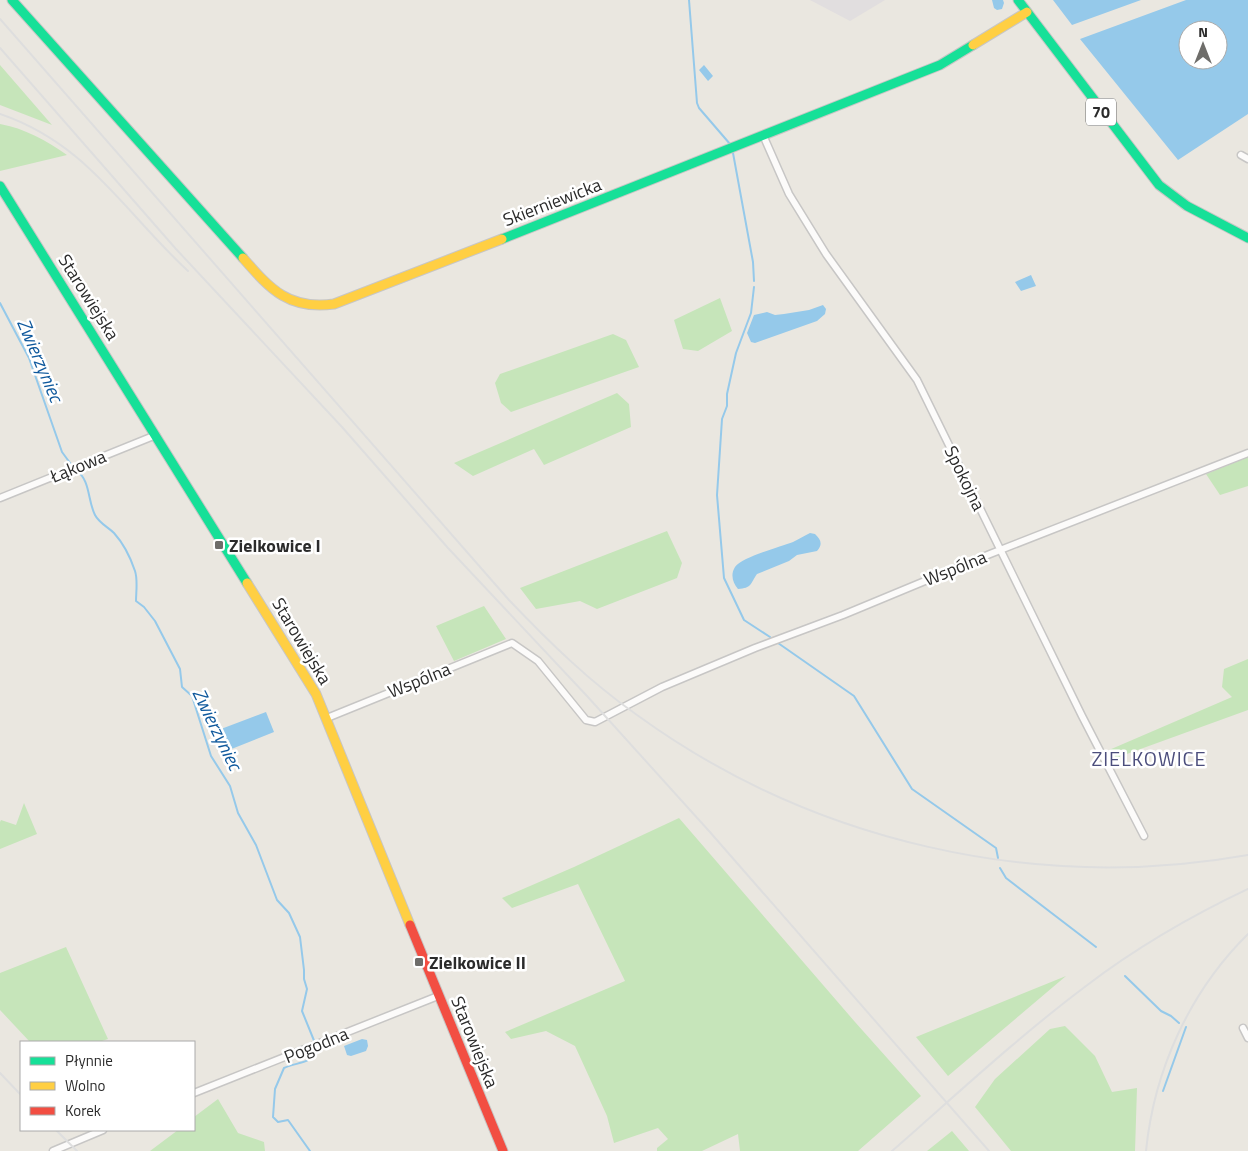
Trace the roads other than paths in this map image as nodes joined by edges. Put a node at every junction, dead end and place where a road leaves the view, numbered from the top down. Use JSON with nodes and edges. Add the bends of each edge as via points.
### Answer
{"nodes":[{"id":1,"x":12,"y":0,"type":"edge"},
{"id":2,"x":1018,"y":0,"type":"edge"},
{"id":3,"x":1027,"y":12,"type":"junction"},
{"id":4,"x":763,"y":135,"type":"junction"},
{"id":5,"x":1241,"y":155,"type":"dead end"},
{"id":6,"x":1248,"y":159,"type":"edge"},
{"id":7,"x":0,"y":186,"type":"edge"},
{"id":8,"x":1248,"y":238,"type":"edge"},
{"id":9,"x":156,"y":435,"type":"junction"},
{"id":10,"x":1248,"y":452,"type":"edge"},
{"id":11,"x":0,"y":498,"type":"edge"},
{"id":12,"x":1001,"y":550,"type":"junction"},
{"id":13,"x":327,"y":718,"type":"junction"},
{"id":14,"x":1144,"y":836,"type":"dead end"},
{"id":15,"x":438,"y":996,"type":"junction"},
{"id":16,"x":1243,"y":1028,"type":"dead end"},
{"id":17,"x":1248,"y":1038,"type":"edge"},
{"id":18,"x":195,"y":1093,"type":"edge"},
{"id":19,"x":101,"y":1131,"type":"edge"},
{"id":20,"x":52,"y":1151,"type":"edge"},
{"id":21,"x":502,"y":1151,"type":"edge"}],
"edges":[{"from":1,"to":4,"type":"street","name":"Skierniewicka","via":[[268,286],[291,302],[303,305],[334,304]]},
{"from":2,"to":3,"type":"street","number":"70"},
{"from":3,"to":4,"type":"street","name":"Skierniewicka","via":[[940,65]]},
{"from":3,"to":8,"type":"street","number":"70","via":[[1159,185],[1187,206]]},
{"from":4,"to":12,"type":"street","name":"Spokojna","via":[[789,194],[826,254],[916,380]]},
{"from":5,"to":6,"type":"street"},
{"from":7,"to":9,"type":"street","name":"Starowiejska"},
{"from":9,"to":11,"type":"street","name":"Łąkowa"},
{"from":9,"to":13,"type":"street","name":"Starowiejska","via":[[302,670]]},
{"from":10,"to":12,"type":"street","name":"Wspólna"},
{"from":12,"to":13,"type":"street","name":"Wspólna","via":[[662,686],[596,721],[586,720],[538,661],[512,643]]},
{"from":12,"to":14,"type":"street","name":"Spokojna"},
{"from":13,"to":15,"type":"street","name":"Starowiejska"},
{"from":15,"to":18,"type":"street","name":"Pogodna"},
{"from":15,"to":21,"type":"street","name":"Starowiejska"},
{"from":16,"to":17,"type":"street"},
{"from":19,"to":20,"type":"street"}]}
